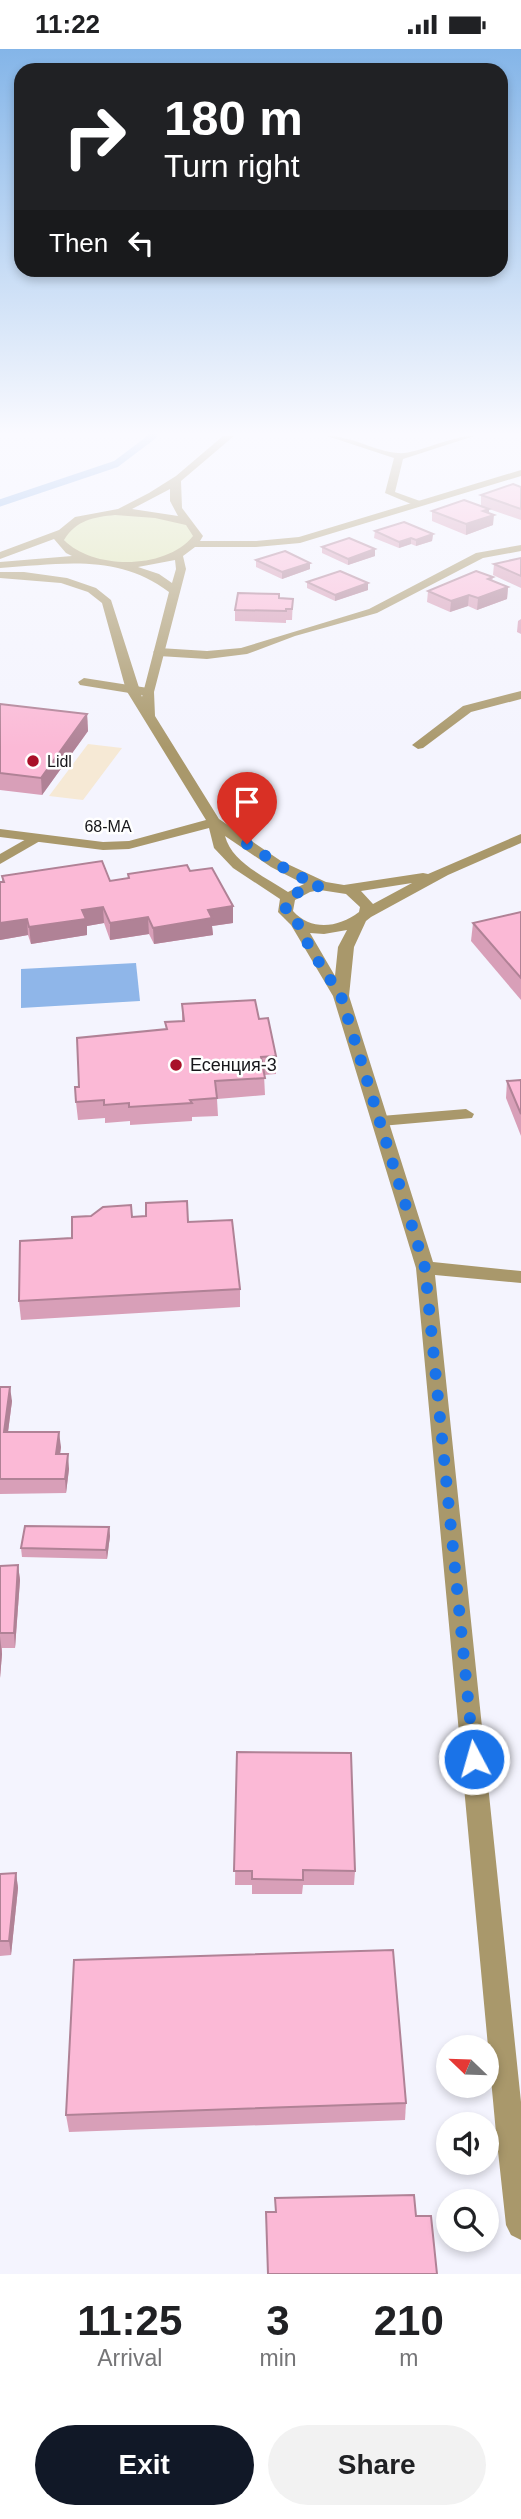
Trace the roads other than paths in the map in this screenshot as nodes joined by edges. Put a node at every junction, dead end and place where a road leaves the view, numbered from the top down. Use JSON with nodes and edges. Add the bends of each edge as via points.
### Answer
{"nodes":[{"id":1,"x":43,"y":540,"type":"edge"},
{"id":2,"x":59,"y":540,"type":"edge"},
{"id":3,"x":197,"y":540,"type":"edge"},
{"id":4,"x":301,"y":540,"type":"edge"},
{"id":5,"x":195,"y":544,"type":"junction"},
{"id":6,"x":521,"y":548,"type":"edge"},
{"id":7,"x":177,"y":555,"type":"junction"},
{"id":8,"x":0,"y":556,"type":"edge"},
{"id":9,"x":83,"y":559,"type":"junction"},
{"id":10,"x":115,"y":564,"type":"junction"},
{"id":11,"x":0,"y":565,"type":"edge"},
{"id":12,"x":0,"y":575,"type":"edge"},
{"id":13,"x":176,"y":592,"type":"junction"},
{"id":14,"x":159,"y":652,"type":"junction"},
{"id":15,"x":84,"y":683,"type":"dead end"},
{"id":16,"x":132,"y":690,"type":"junction"},
{"id":17,"x":148,"y":692,"type":"junction"},
{"id":18,"x":521,"y":695,"type":"edge"},
{"id":19,"x":151,"y":719,"type":"junction"},
{"id":20,"x":418,"y":745,"type":"dead end"},
{"id":21,"x":214,"y":822,"type":"junction"},
{"id":22,"x":0,"y":834,"type":"edge"},
{"id":23,"x":35,"y":838,"type":"junction"},
{"id":24,"x":521,"y":838,"type":"edge"},
{"id":25,"x":0,"y":860,"type":"edge"},
{"id":26,"x":443,"y":872,"type":"junction"},
{"id":27,"x":320,"y":886,"type":"junction"},
{"id":28,"x":346,"y":889,"type":"junction"},
{"id":29,"x":288,"y":898,"type":"junction"},
{"id":30,"x":362,"y":918,"type":"junction"},
{"id":31,"x":298,"y":924,"type":"junction"},
{"id":32,"x":341,"y":996,"type":"junction"},
{"id":33,"x":466,"y":1114,"type":"dead end"},
{"id":34,"x":381,"y":1121,"type":"junction"},
{"id":35,"x":425,"y":1268,"type":"junction"},
{"id":36,"x":521,"y":1277,"type":"edge"},
{"id":37,"x":515,"y":2132,"type":"edge"},
{"id":38,"x":521,"y":2225,"type":"edge"}],
"edges":[{"from":1,"to":8,"type":"street"},
{"from":2,"to":9,"type":"street","via":[[62,547]]},
{"from":3,"to":5,"type":"street"},
{"from":4,"to":5,"type":"street"},
{"from":5,"to":7,"type":"street"},
{"from":6,"to":14,"type":"street","via":[[480,555],[373,611],[243,651],[208,655]]},
{"from":7,"to":10,"type":"street"},
{"from":7,"to":13,"type":"street","via":[[181,569]]},
{"from":9,"to":10,"type":"street"},
{"from":9,"to":11,"type":"street"},
{"from":10,"to":13,"type":"street","via":[[155,576]]},
{"from":12,"to":16,"type":"street","via":[[63,580],[102,596],[111,608]]},
{"from":13,"to":14,"type":"street"},
{"from":14,"to":17,"type":"street"},
{"from":15,"to":16,"type":"street"},
{"from":16,"to":17,"type":"street"},
{"from":16,"to":19,"type":"street"},
{"from":17,"to":19,"type":"street"},
{"from":18,"to":20,"type":"street","via":[[467,709]]},
{"from":19,"to":21,"type":"street"},
{"from":21,"to":23,"type":"street","name":"68-МА","via":[[130,845]]},
{"from":21,"to":27,"type":"street"},
{"from":21,"to":29,"type":"street","via":[[221,848]]},
{"from":22,"to":23,"type":"street","name":"68-МА"},
{"from":23,"to":25,"type":"street"},
{"from":24,"to":26,"type":"street"},
{"from":26,"to":28,"type":"street"},
{"from":26,"to":30,"type":"street"},
{"from":27,"to":28,"type":"street"},
{"from":27,"to":29,"type":"street"},
{"from":28,"to":30,"type":"street","via":[[364,900],[367,907]]},
{"from":29,"to":31,"type":"street","via":[[285,912]]},
{"from":30,"to":31,"type":"street","via":[[336,929]]},
{"from":30,"to":32,"type":"street","via":[[346,947]]},
{"from":31,"to":32,"type":"street"},
{"from":32,"to":34,"type":"street"},
{"from":33,"to":34,"type":"street"},
{"from":34,"to":35,"type":"street"},
{"from":35,"to":36,"type":"street"},
{"from":35,"to":37,"type":"street"},
{"from":37,"to":38,"type":"street"}]}
